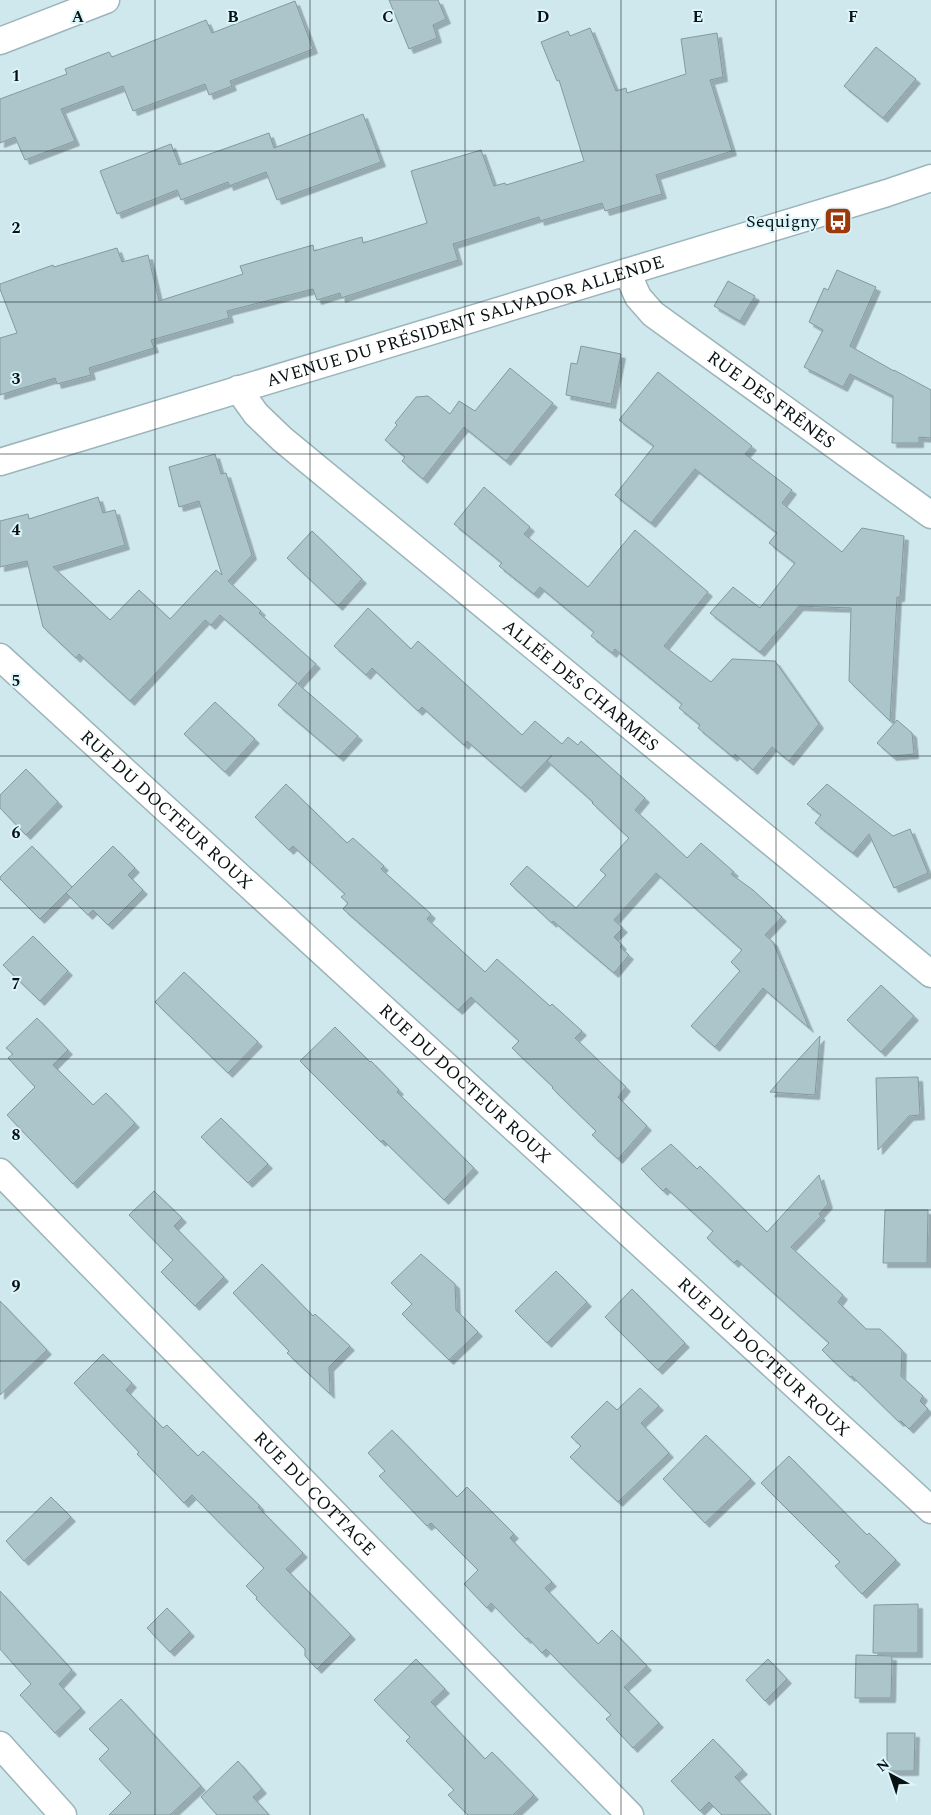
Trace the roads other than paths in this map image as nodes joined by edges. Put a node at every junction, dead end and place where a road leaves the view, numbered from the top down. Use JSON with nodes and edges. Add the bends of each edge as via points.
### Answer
{"nodes":[{"id":1,"x":106,"y":0,"type":"edge"},
{"id":2,"x":0,"y":41,"type":"edge"},
{"id":3,"x":931,"y":178,"type":"edge"},
{"id":4,"x":627,"y":272,"type":"junction"},
{"id":5,"x":238,"y":389,"type":"junction"},
{"id":6,"x":0,"y":462,"type":"edge"},
{"id":7,"x":931,"y":515,"type":"edge"},
{"id":8,"x":0,"y":657,"type":"edge"},
{"id":9,"x":931,"y":974,"type":"edge"},
{"id":10,"x":0,"y":1172,"type":"edge"},
{"id":11,"x":931,"y":1510,"type":"edge"},
{"id":12,"x":0,"y":1746,"type":"edge"},
{"id":13,"x":63,"y":1815,"type":"edge"},
{"id":14,"x":630,"y":1815,"type":"edge"}],
"edges":[{"from":1,"to":2,"type":"street"},
{"from":3,"to":4,"type":"street","name":"AVENUE DU PRÉSIDENT SALVADOR ALLENDE"},
{"from":4,"to":5,"type":"street","name":"AVENUE DU PRÉSIDENT SALVADOR ALLENDE"},
{"from":4,"to":7,"type":"street","name":"RUE DES FRÊNES","via":[[638,297],[653,314]]},
{"from":5,"to":6,"type":"street","name":"AVENUE DU PRÉSIDENT SALVADOR ALLENDE"},
{"from":5,"to":9,"type":"street","name":"ALLÉE DES CHARMES","via":[[256,414],[282,439]]},
{"from":8,"to":11,"type":"street","name":"RUE DU DOCTEUR ROUX"},
{"from":10,"to":14,"type":"street","name":"RUE DU COTTAGE"},
{"from":12,"to":13,"type":"street"}]}
